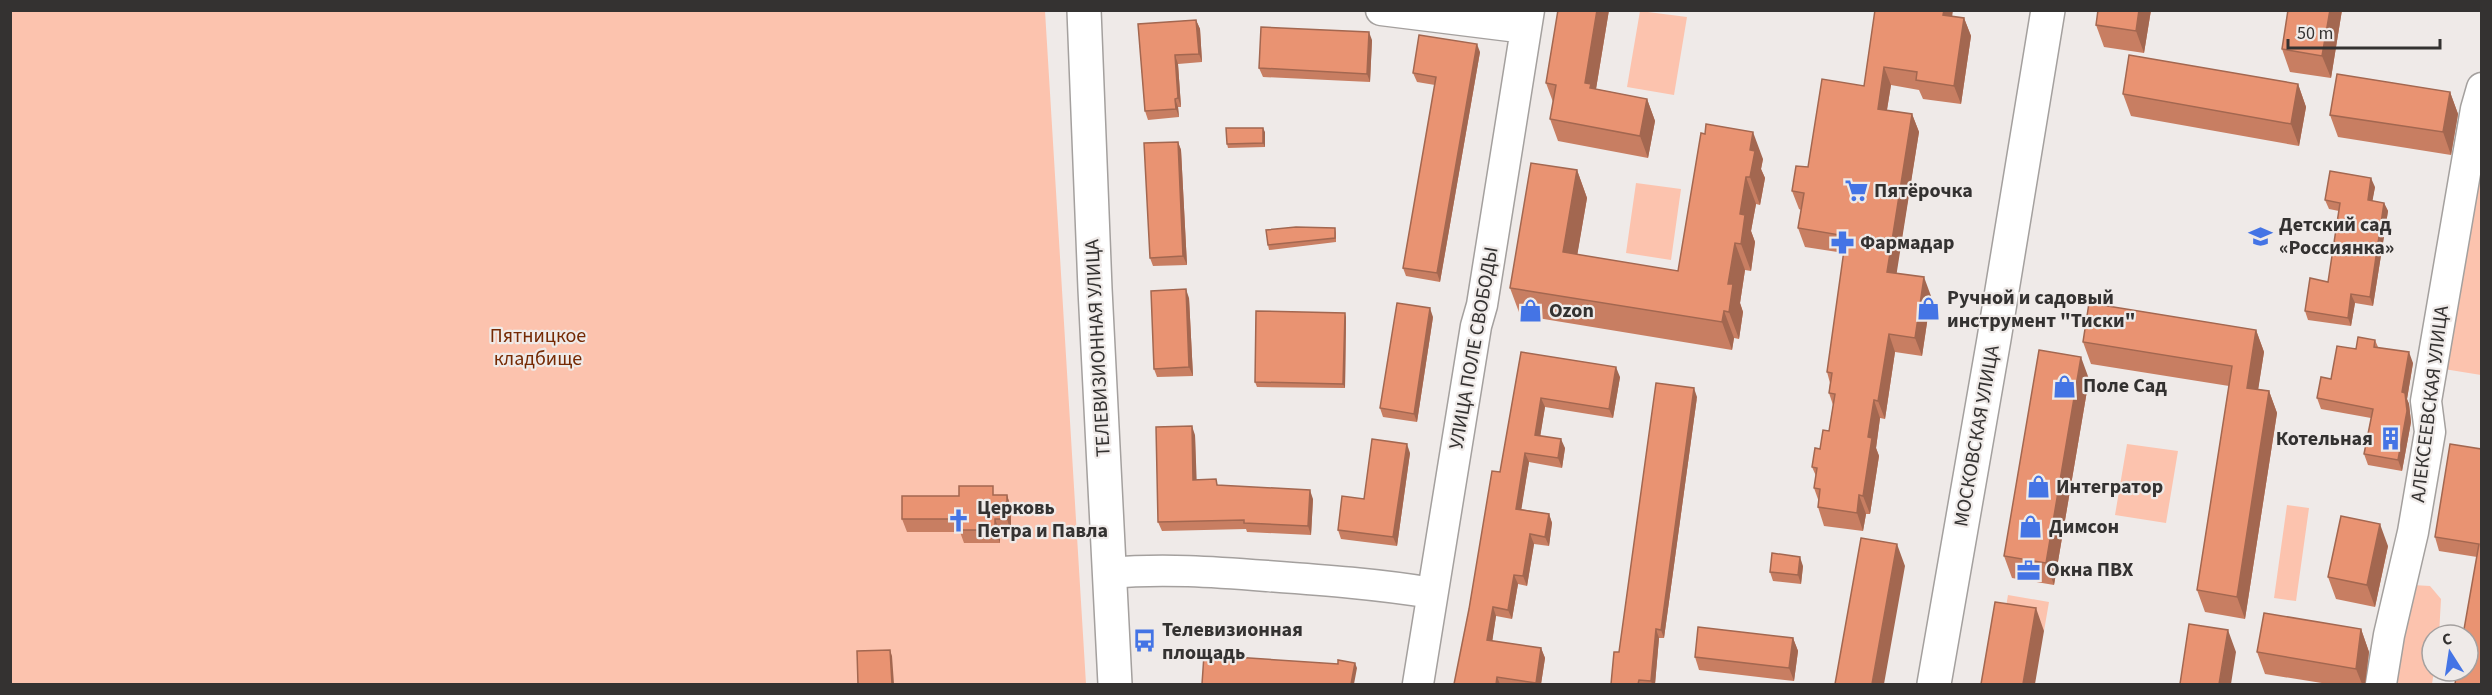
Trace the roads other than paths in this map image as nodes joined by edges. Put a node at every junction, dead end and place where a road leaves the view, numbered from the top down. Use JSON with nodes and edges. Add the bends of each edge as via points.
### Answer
{"nodes":[{"id":1,"x":1084,"y":10,"type":"edge"},
{"id":2,"x":1381,"y":10,"type":"edge"},
{"id":3,"x":2048,"y":10,"type":"edge"},
{"id":4,"x":1527,"y":19,"type":"edge"},
{"id":5,"x":2481,"y":88,"type":"edge"},
{"id":6,"x":1110,"y":573,"type":"junction"},
{"id":7,"x":1432,"y":593,"type":"junction"},
{"id":8,"x":1115,"y":684,"type":"edge"},
{"id":9,"x":1418,"y":684,"type":"edge"},
{"id":10,"x":1934,"y":684,"type":"edge"},
{"id":11,"x":2381,"y":684,"type":"edge"}],
"edges":[{"from":1,"to":6,"type":"main road","name":"ТЕЛЕВИЗИОННАЯ УЛИЦА"},
{"from":2,"to":4,"type":"street"},
{"from":3,"to":10,"type":"main road","name":"МОСКОВСКАЯ УЛИЦА"},
{"from":4,"to":7,"type":"street","name":"УЛИЦА ПОЛЕ СВОБОДЫ"},
{"from":5,"to":11,"type":"street","name":"АЛЕКСЕЕВСКАЯ УЛИЦА","via":[[2426,401],[2430,432]]},
{"from":6,"to":7,"type":"street","via":[[1213,572],[1330,580]]},
{"from":6,"to":8,"type":"main road","name":"ТЕЛЕВИЗИОННАЯ УЛИЦА"},
{"from":7,"to":9,"type":"street","name":"УЛИЦА ПОЛЕ СВОБОДЫ"}]}
